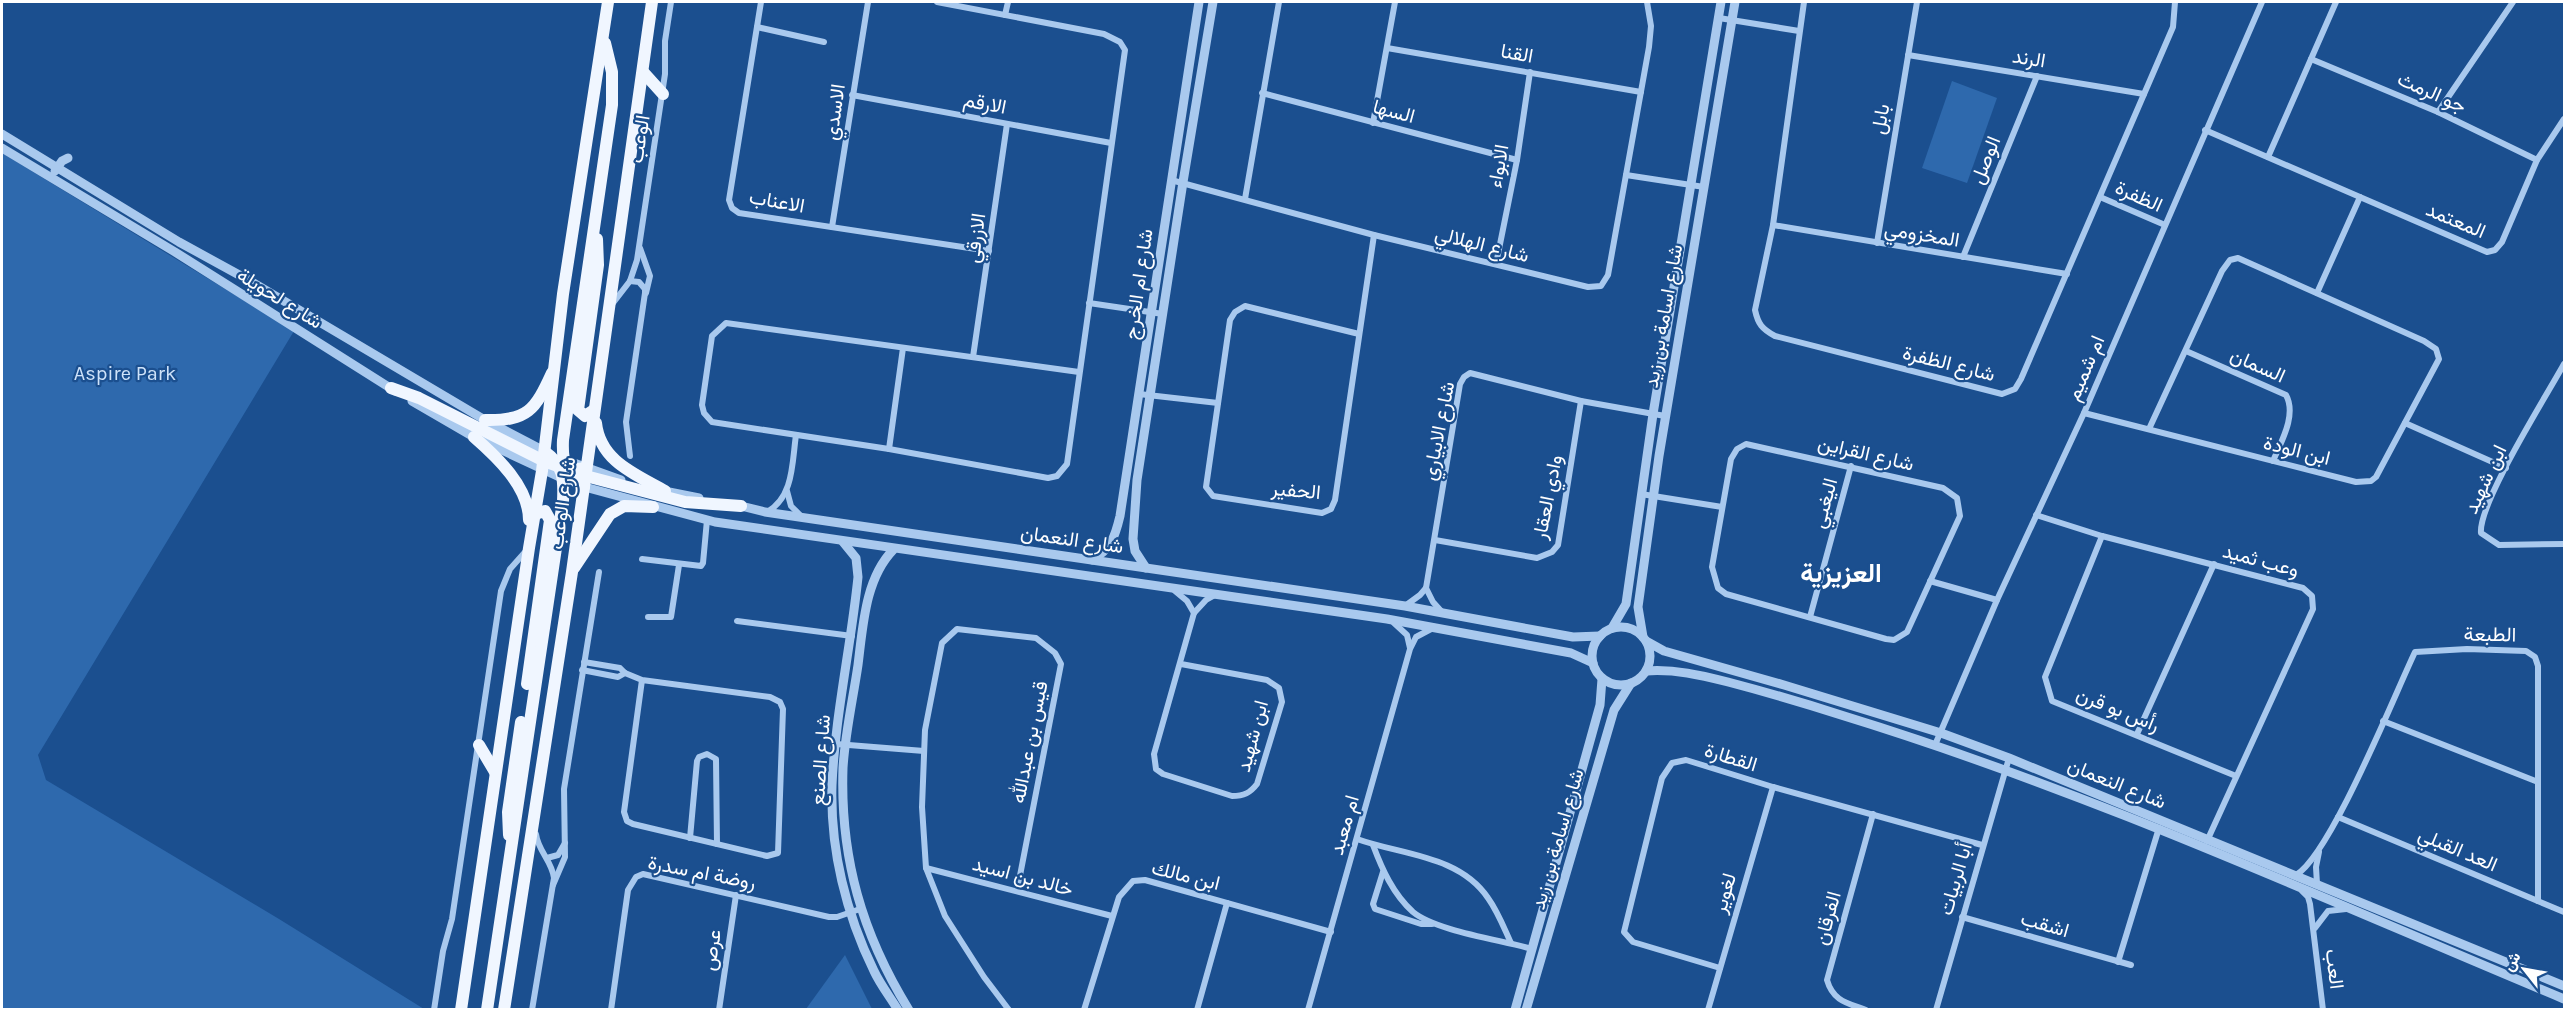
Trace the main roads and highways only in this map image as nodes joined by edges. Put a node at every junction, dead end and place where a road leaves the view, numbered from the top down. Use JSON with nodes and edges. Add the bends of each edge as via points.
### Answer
{"nodes":[{"id":1,"x":608,"y":2,"type":"edge"},
{"id":2,"x":652,"y":2,"type":"edge"},
{"id":3,"x":604,"y":39,"type":"junction"},
{"id":4,"x":644,"y":73,"type":"junction"},
{"id":5,"x":663,"y":94,"type":"road end"},
{"id":6,"x":594,"y":227,"type":"junction"},
{"id":7,"x":557,"y":360,"type":"junction"},
{"id":8,"x":391,"y":388,"type":"road end"},
{"id":9,"x":594,"y":410,"type":"junction"},
{"id":10,"x":485,"y":420,"type":"road end"},
{"id":11,"x":474,"y":437,"type":"road end"},
{"id":12,"x":544,"y":461,"type":"junction"},
{"id":13,"x":564,"y":469,"type":"junction"},
{"id":14,"x":585,"y":477,"type":"junction"},
{"id":15,"x":665,"y":491,"type":"road end"},
{"id":16,"x":741,"y":506,"type":"road end"},
{"id":17,"x":653,"y":507,"type":"road end"},
{"id":18,"x":535,"y":514,"type":"junction"},
{"id":19,"x":529,"y":548,"type":"junction"},
{"id":20,"x":572,"y":572,"type":"junction"},
{"id":21,"x":478,"y":745,"type":"road end"},
{"id":22,"x":495,"y":772,"type":"junction"},
{"id":23,"x":513,"y":848,"type":"junction"},
{"id":24,"x":461,"y":1010,"type":"edge"},
{"id":25,"x":487,"y":1010,"type":"edge"},
{"id":26,"x":504,"y":1010,"type":"edge"}],
"edges":[{"from":1,"to":3,"type":"main road","name":"شارع الوعب"},
{"from":2,"to":4,"type":"main road","name":"شارع الوعب"},
{"from":3,"to":6,"type":"main road","via":[[613,94]]},
{"from":3,"to":7,"type":"main road","name":"شارع الوعب","via":[[563,294]]},
{"from":4,"to":5,"type":"main road"},
{"from":4,"to":9,"type":"main road","name":"شارع الوعب"},
{"from":6,"to":9,"type":"main road","via":[[598,265],[578,410],[585,416]]},
{"from":6,"to":13,"type":"main road","via":[[563,440]]},
{"from":7,"to":10,"type":"main road","via":[[541,396],[527,413],[511,420]]},
{"from":7,"to":12,"type":"main road","name":"شارع الوعب"},
{"from":8,"to":12,"type":"main road","via":[[419,398]]},
{"from":9,"to":14,"type":"main road","name":"شارع الوعب"},
{"from":9,"to":15,"type":"main road","via":[[600,441],[607,453]]},
{"from":11,"to":19,"type":"main road","via":[[525,497]]},
{"from":12,"to":13,"type":"main road","via":[[550,468]]},
{"from":12,"to":18,"type":"main road","name":"شارع الوعب"},
{"from":13,"to":14,"type":"main road"},
{"from":13,"to":23,"type":"main road","via":[[562,510]]},
{"from":14,"to":16,"type":"main road","via":[[684,502]]},
{"from":14,"to":20,"type":"main road","name":"شارع الوعب"},
{"from":17,"to":20,"type":"main road","via":[[624,506],[610,514]]},
{"from":18,"to":19,"type":"main road","name":"شارع الوعب"},
{"from":18,"to":23,"type":"main road","via":[[545,511],[550,520],[508,812]]},
{"from":19,"to":22,"type":"main road","name":"شارع الوعب"},
{"from":20,"to":26,"type":"main road","name":"شارع الوعب"},
{"from":21,"to":22,"type":"main road"},
{"from":22,"to":24,"type":"main road","name":"شارع الوعب"},
{"from":23,"to":25,"type":"main road"}]}
